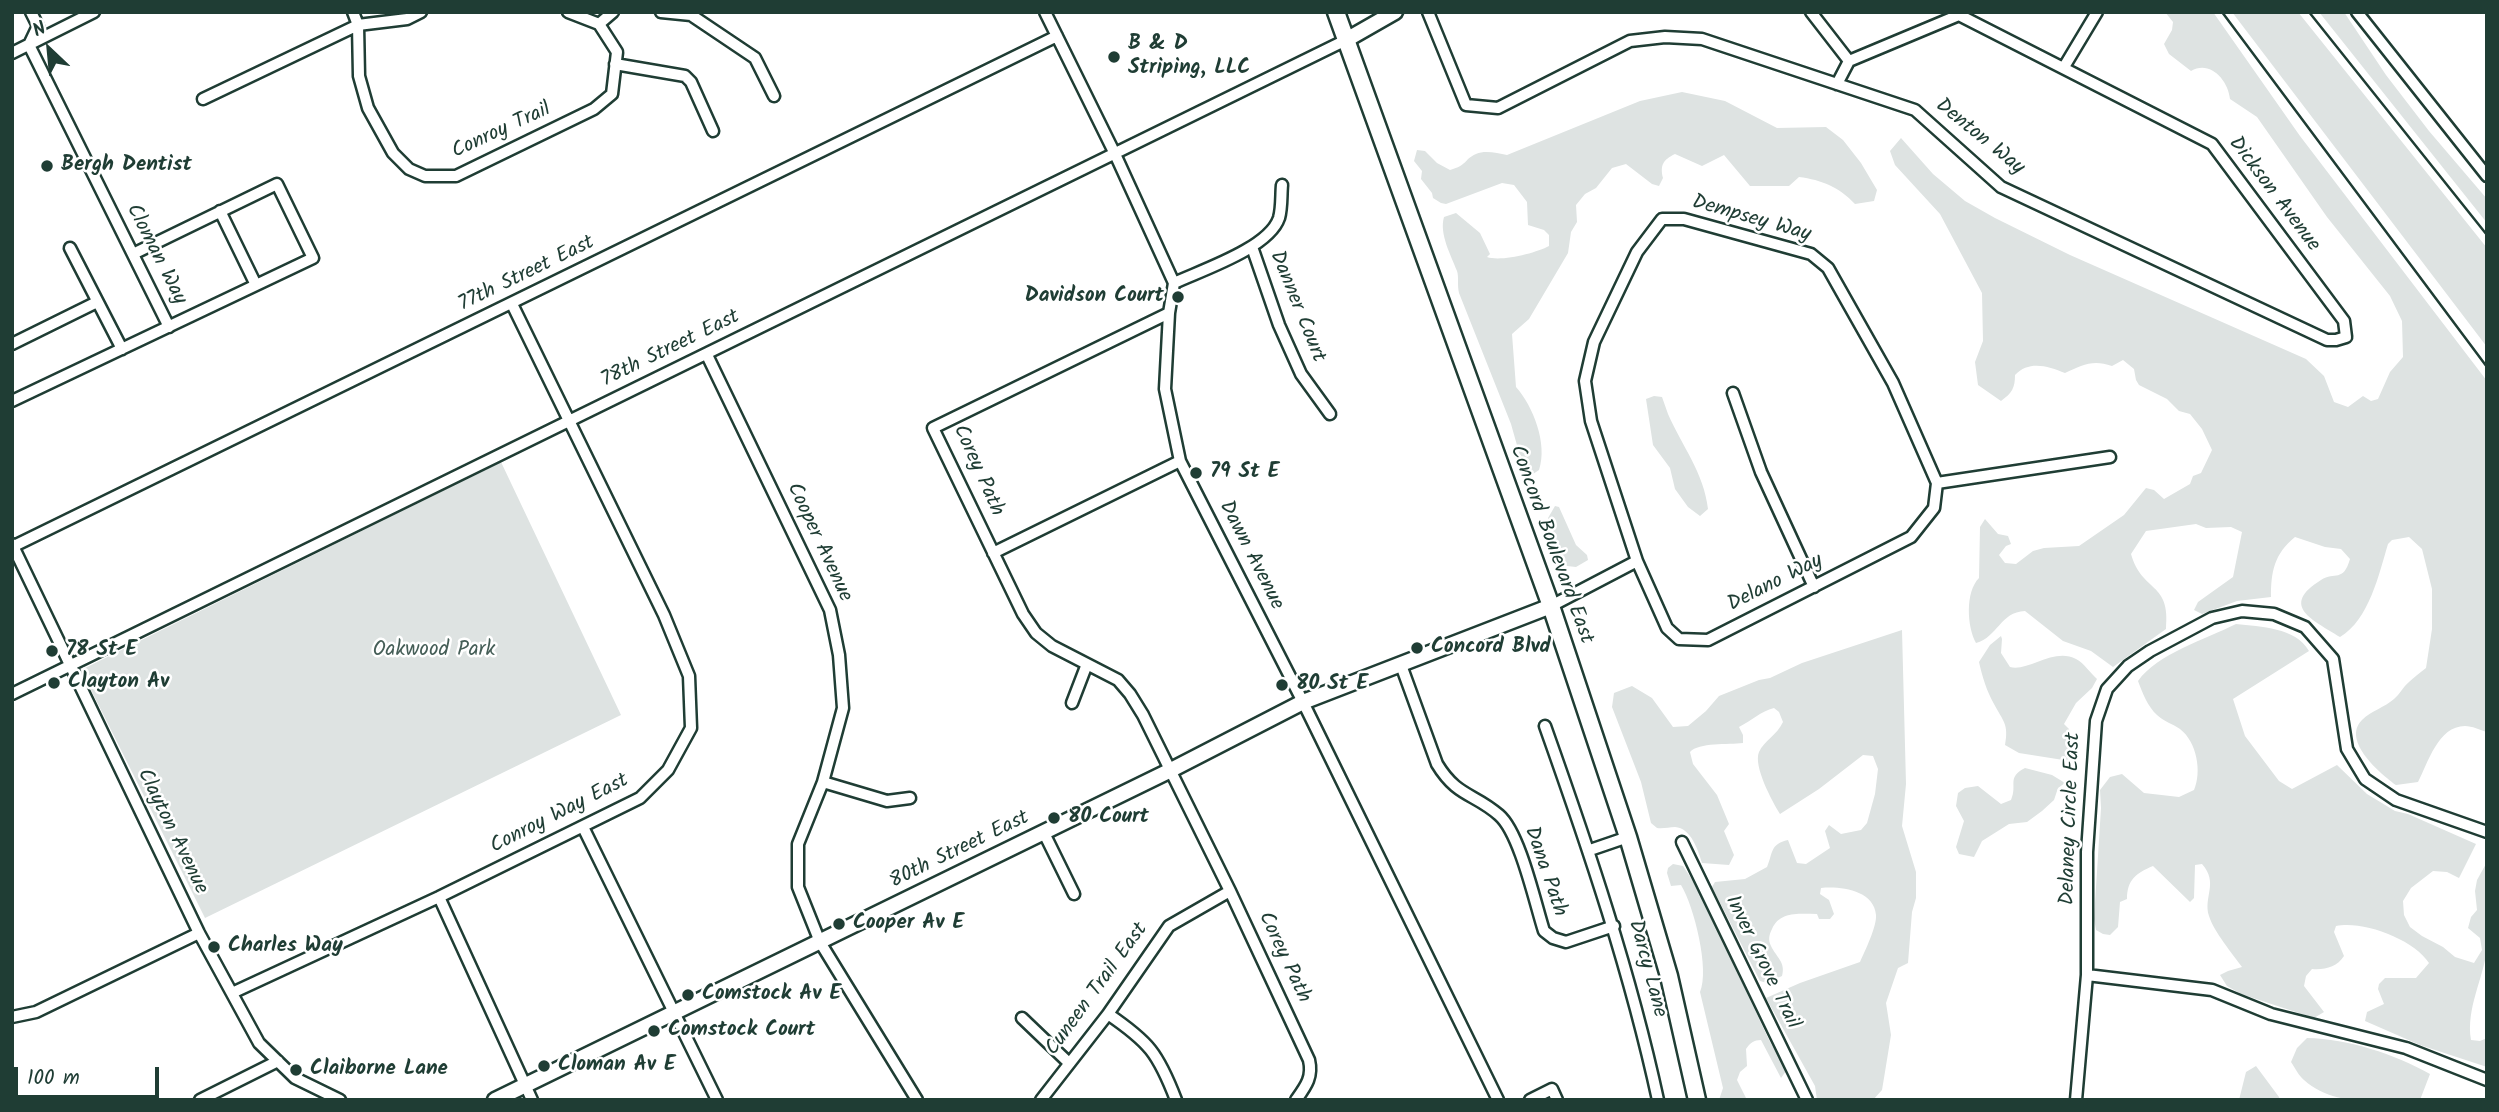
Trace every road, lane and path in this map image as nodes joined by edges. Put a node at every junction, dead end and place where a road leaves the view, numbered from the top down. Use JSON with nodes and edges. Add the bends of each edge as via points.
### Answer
{"nodes":[{"id":1,"x":31,"y":12,"type":"edge"},
{"id":2,"x":94,"y":12,"type":"edge"},
{"id":3,"x":353,"y":12,"type":"edge"},
{"id":4,"x":421,"y":12,"type":"edge"},
{"id":5,"x":568,"y":12,"type":"edge"},
{"id":6,"x":613,"y":12,"type":"edge"},
{"id":7,"x":661,"y":12,"type":"edge"},
{"id":8,"x":1045,"y":12,"type":"edge"},
{"id":9,"x":1336,"y":12,"type":"edge"},
{"id":10,"x":1395,"y":12,"type":"edge"},
{"id":11,"x":1811,"y":12,"type":"edge"},
{"id":12,"x":2097,"y":12,"type":"edge"},
{"id":13,"x":2357,"y":12,"type":"edge"},
{"id":14,"x":1431,"y":13,"type":"edge"},
{"id":15,"x":599,"y":24,"type":"junction"},
{"id":16,"x":358,"y":25,"type":"junction"},
{"id":17,"x":1057,"y":36,"type":"junction"},
{"id":18,"x":1346,"y":40,"type":"junction"},
{"id":19,"x":29,"y":45,"type":"junction"},
{"id":20,"x":12,"y":53,"type":"edge"},
{"id":21,"x":1849,"y":61,"type":"junction"},
{"id":22,"x":615,"y":64,"type":"junction"},
{"id":23,"x":2064,"y":67,"type":"junction"},
{"id":24,"x":1837,"y":84,"type":"junction"},
{"id":25,"x":774,"y":96,"type":"dead end"},
{"id":26,"x":203,"y":99,"type":"dead end"},
{"id":27,"x":713,"y":131,"type":"dead end"},
{"id":28,"x":1115,"y":155,"type":"junction"},
{"id":29,"x":2487,"y":176,"type":"edge"},
{"id":30,"x":1282,"y":185,"type":"dead end"},
{"id":31,"x":220,"y":211,"type":"junction"},
{"id":32,"x":1252,"y":247,"type":"junction"},
{"id":33,"x":70,"y":248,"type":"dead end"},
{"id":34,"x":133,"y":254,"type":"junction"},
{"id":35,"x":1174,"y":283,"type":"junction"},
{"id":36,"x":256,"y":285,"type":"junction"},
{"id":37,"x":97,"y":302,"type":"junction"},
{"id":38,"x":512,"y":304,"type":"junction"},
{"id":39,"x":1169,"y":313,"type":"junction"},
{"id":40,"x":169,"y":327,"type":"junction"},
{"id":41,"x":2346,"y":337,"type":"joint"},
{"id":42,"x":12,"y":344,"type":"edge"},
{"id":43,"x":122,"y":349,"type":"junction"},
{"id":44,"x":707,"y":355,"type":"junction"},
{"id":45,"x":1733,"y":393,"type":"dead end"},
{"id":46,"x":12,"y":401,"type":"edge"},
{"id":47,"x":1330,"y":414,"type":"dead end"},
{"id":48,"x":568,"y":421,"type":"junction"},
{"id":49,"x":2110,"y":457,"type":"dead end"},
{"id":50,"x":1180,"y":461,"type":"junction"},
{"id":51,"x":1937,"y":483,"type":"junction"},
{"id":52,"x":13,"y":545,"type":"edge"},
{"id":53,"x":993,"y":554,"type":"junction"},
{"id":54,"x":1637,"y":561,"type":"junction"},
{"id":55,"x":1814,"y":587,"type":"junction"},
{"id":56,"x":1551,"y":606,"type":"junction"},
{"id":57,"x":1087,"y":664,"type":"junction"},
{"id":58,"x":1401,"y":665,"type":"junction"},
{"id":59,"x":70,"y":666,"type":"junction"},
{"id":60,"x":12,"y":694,"type":"edge"},
{"id":61,"x":1303,"y":702,"type":"junction"},
{"id":62,"x":1072,"y":703,"type":"dead end"},
{"id":63,"x":1545,"y":726,"type":"dead end"},
{"id":64,"x":1169,"y":771,"type":"junction"},
{"id":65,"x":823,"y":782,"type":"junction"},
{"id":66,"x":910,"y":798,"type":"dead end"},
{"id":67,"x":583,"y":827,"type":"junction"},
{"id":68,"x":2487,"y":832,"type":"edge"},
{"id":69,"x":1044,"y":833,"type":"junction"},
{"id":70,"x":1628,"y":837,"type":"junction"},
{"id":71,"x":1682,"y":842,"type":"dead end"},
{"id":72,"x":1590,"y":850,"type":"junction"},
{"id":73,"x":1230,"y":891,"type":"junction"},
{"id":74,"x":1074,"y":894,"type":"dead end"},
{"id":75,"x":439,"y":897,"type":"junction"},
{"id":76,"x":1614,"y":926,"type":"junction"},
{"id":77,"x":199,"y":933,"type":"junction"},
{"id":78,"x":820,"y":942,"type":"junction"},
{"id":79,"x":2087,"y":975,"type":"junction"},
{"id":80,"x":232,"y":993,"type":"junction"},
{"id":81,"x":673,"y":1013,"type":"junction"},
{"id":82,"x":1108,"y":1014,"type":"junction"},
{"id":83,"x":12,"y":1017,"type":"edge"},
{"id":84,"x":1022,"y":1018,"type":"dead end"},
{"id":85,"x":278,"y":1061,"type":"junction"},
{"id":86,"x":1069,"y":1063,"type":"junction"},
{"id":87,"x":2487,"y":1080,"type":"edge"},
{"id":88,"x":525,"y":1085,"type":"junction"},
{"id":89,"x":200,"y":1100,"type":"edge"},
{"id":90,"x":340,"y":1100,"type":"edge"},
{"id":91,"x":495,"y":1100,"type":"edge"},
{"id":92,"x":532,"y":1100,"type":"edge"},
{"id":93,"x":717,"y":1100,"type":"edge"},
{"id":94,"x":917,"y":1100,"type":"edge"},
{"id":95,"x":1041,"y":1100,"type":"edge"},
{"id":96,"x":1176,"y":1100,"type":"edge"},
{"id":97,"x":1296,"y":1100,"type":"edge"},
{"id":98,"x":1498,"y":1100,"type":"edge"},
{"id":99,"x":1530,"y":1100,"type":"edge"},
{"id":100,"x":1557,"y":1100,"type":"edge"},
{"id":101,"x":1658,"y":1100,"type":"edge"},
{"id":102,"x":1697,"y":1100,"type":"edge"},
{"id":103,"x":1807,"y":1100,"type":"edge"},
{"id":104,"x":2076,"y":1100,"type":"edge"}],
"edges":[{"from":1,"to":19,"type":"street","via":[[38,26]]},
{"from":2,"to":19,"type":"street"},
{"from":3,"to":16,"type":"street","name":"Conroy Trail"},
{"from":4,"to":16,"type":"street","via":[[407,19]]},
{"from":5,"to":15,"type":"street"},
{"from":6,"to":15,"type":"street"},
{"from":7,"to":25,"type":"street","via":[[691,15],[755,58]]},
{"from":8,"to":17,"type":"street"},
{"from":9,"to":18,"type":"main road","name":"Concord Boulevard East"},
{"from":10,"to":18,"type":"street"},
{"from":11,"to":21,"type":"street"},
{"from":12,"to":23,"type":"street"},
{"from":13,"to":29,"type":"street"},
{"from":14,"to":24,"type":"street","name":"Denton Way","via":[[1466,105],[1498,108],[1630,41],[1665,37],[1702,39]]},
{"from":15,"to":22,"type":"street","name":"Conroy Trail","via":[[617,52]]},
{"from":16,"to":22,"type":"street","name":"Conroy Trail","via":[[359,76],[368,108],[393,153],[409,169],[425,176],[456,176],[594,109],[612,94]]},
{"from":16,"to":26,"type":"street"},
{"from":17,"to":28,"type":"street"},
{"from":17,"to":38,"type":"street","name":"77th Street East"},
{"from":18,"to":28,"type":"street","name":"78th Street East"},
{"from":18,"to":56,"type":"main road","name":"Concord Boulevard East"},
{"from":19,"to":20,"type":"street"},
{"from":19,"to":34,"type":"street","name":"Cloman Way"},
{"from":21,"to":23,"type":"street","via":[[1959,15]]},
{"from":21,"to":24,"type":"street"},
{"from":22,"to":27,"type":"street","via":[[685,76]]},
{"from":23,"to":41,"type":"street","name":"Dickson Avenue","via":[[2212,144],[2344,321]]},
{"from":24,"to":41,"type":"street","name":"Denton Way","via":[[1914,110],[2001,187],[2327,340]]},
{"from":28,"to":35,"type":"street"},
{"from":28,"to":44,"type":"street","name":"78th Street East"},
{"from":30,"to":32,"type":"street","via":[[1279,219]]},
{"from":31,"to":34,"type":"street"},
{"from":31,"to":36,"type":"street"},
{"from":31,"to":36,"type":"street","via":[[277,184],[313,258]]},
{"from":32,"to":35,"type":"street"},
{"from":32,"to":47,"type":"street","name":"Danner Court","via":[[1301,374]]},
{"from":33,"to":37,"type":"street"},
{"from":34,"to":40,"type":"street","name":"Cloman Way"},
{"from":35,"to":39,"type":"street","name":"Dawn Avenue"},
{"from":36,"to":40,"type":"street"},
{"from":37,"to":42,"type":"street"},
{"from":37,"to":43,"type":"street"},
{"from":38,"to":48,"type":"street","name":"Conroy Way East"},
{"from":38,"to":52,"type":"street","name":"77th Street East"},
{"from":39,"to":50,"type":"street","name":"Dawn Avenue","via":[[1165,389]]},
{"from":39,"to":53,"type":"street","name":"Corey Path","via":[[933,428]]},
{"from":40,"to":43,"type":"street"},
{"from":43,"to":46,"type":"street"},
{"from":44,"to":48,"type":"street","name":"78th Street East"},
{"from":44,"to":65,"type":"street","name":"Cooper Avenue","via":[[830,610],[843,708]]},
{"from":45,"to":55,"type":"street","via":[[1760,472]]},
{"from":48,"to":59,"type":"street","name":"78th Street East"},
{"from":48,"to":67,"type":"street","name":"Conroy Way East","via":[[664,615],[689,676],[691,728],[668,770],[640,798]]},
{"from":49,"to":51,"type":"street"},
{"from":50,"to":53,"type":"street"},
{"from":50,"to":61,"type":"street","name":"Dawn Avenue"},
{"from":51,"to":54,"type":"street","name":"Dempsey Way","via":[[1893,383],[1828,268],[1811,254],[1684,219],[1662,219],[1637,252],[1594,342],[1585,381],[1591,421]]},
{"from":51,"to":55,"type":"street","name":"Delano Way","via":[[1934,508],[1911,537]]},
{"from":52,"to":59,"type":"street","name":"Clayton Avenue"},
{"from":53,"to":57,"type":"street","name":"Corey Path","via":[[1036,633]]},
{"from":54,"to":55,"type":"street","name":"Delano Way","via":[[1667,628],[1679,639],[1707,640]]},
{"from":54,"to":56,"type":"street","name":"80th Street East"},
{"from":56,"to":58,"type":"street","name":"80th Street East"},
{"from":56,"to":70,"type":"main road","name":"Concord Boulevard East"},
{"from":57,"to":62,"type":"street"},
{"from":57,"to":64,"type":"street","name":"Corey Path","via":[[1118,680],[1130,694]]},
{"from":58,"to":61,"type":"street","name":"80th Street East"},
{"from":58,"to":76,"type":"street","name":"Dana Path","via":[[1445,777],[1498,814],[1513,832],[1544,932],[1566,942]]},
{"from":59,"to":60,"type":"street","name":"78th Street East"},
{"from":59,"to":77,"type":"street","name":"Clayton Avenue"},
{"from":61,"to":64,"type":"street","name":"80th Street East"},
{"from":61,"to":98,"type":"street","name":"Dawn Avenue"},
{"from":63,"to":72,"type":"street","name":"Darcy Lane"},
{"from":64,"to":69,"type":"street","name":"80th Street East"},
{"from":64,"to":73,"type":"street","name":"Corey Path"},
{"from":65,"to":66,"type":"street","via":[[887,801]]},
{"from":65,"to":78,"type":"street","name":"Cooper Avenue","via":[[798,844],[798,887]]},
{"from":67,"to":75,"type":"street","name":"Conroy Way East"},
{"from":67,"to":81,"type":"street"},
{"from":68,"to":79,"type":"street","name":"Delaney Circle East","via":[[2396,800],[2365,779],[2347,749],[2333,659],[2305,627],[2274,614],[2242,611],[2212,618],[2127,666],[2106,689],[2096,721],[2087,852]]},
{"from":69,"to":74,"type":"street"},
{"from":69,"to":78,"type":"street","name":"80th Street East"},
{"from":70,"to":72,"type":"street"},
{"from":70,"to":102,"type":"main road","name":"Concord Boulevard East","via":[[1669,976]]},
{"from":71,"to":103,"type":"street","name":"Inver Grove Trail"},
{"from":72,"to":76,"type":"street","name":"Darcy Lane"},
{"from":73,"to":82,"type":"street","name":"Cuneen Trail East","via":[[1169,926]]},
{"from":73,"to":97,"type":"street","name":"Corey Path","via":[[1310,1060],[1312,1071]]},
{"from":75,"to":80,"type":"street","name":"Conroy Way East"},
{"from":75,"to":88,"type":"street"},
{"from":76,"to":101,"type":"street","name":"Darcy Lane"},
{"from":77,"to":80,"type":"street","name":"Clayton Avenue"},
{"from":77,"to":83,"type":"street","via":[[36,1012]]},
{"from":78,"to":81,"type":"street","name":"80th Street East"},
{"from":78,"to":94,"type":"street","name":"Cooper Avenue"},
{"from":79,"to":87,"type":"street","via":[[2213,990],[2271,1014],[2406,1048]]},
{"from":79,"to":104,"type":"street","name":"Delaney Circle East"},
{"from":80,"to":85,"type":"street","name":"Clayton Avenue","via":[[259,1043]]},
{"from":81,"to":88,"type":"street","name":"80th Street East"},
{"from":81,"to":93,"type":"street"},
{"from":82,"to":86,"type":"street","name":"Cuneen Trail East"},
{"from":82,"to":96,"type":"street","via":[[1140,1035],[1163,1065]]},
{"from":84,"to":86,"type":"street"},
{"from":85,"to":89,"type":"street"},
{"from":85,"to":90,"type":"street","name":"Clayton Avenue","via":[[295,1078]]},
{"from":86,"to":95,"type":"street","name":"Cuneen Trail East"},
{"from":88,"to":91,"type":"street","name":"80th Street East"},
{"from":88,"to":92,"type":"street"},
{"from":99,"to":100,"type":"street","via":[[1552,1089]]}]}
